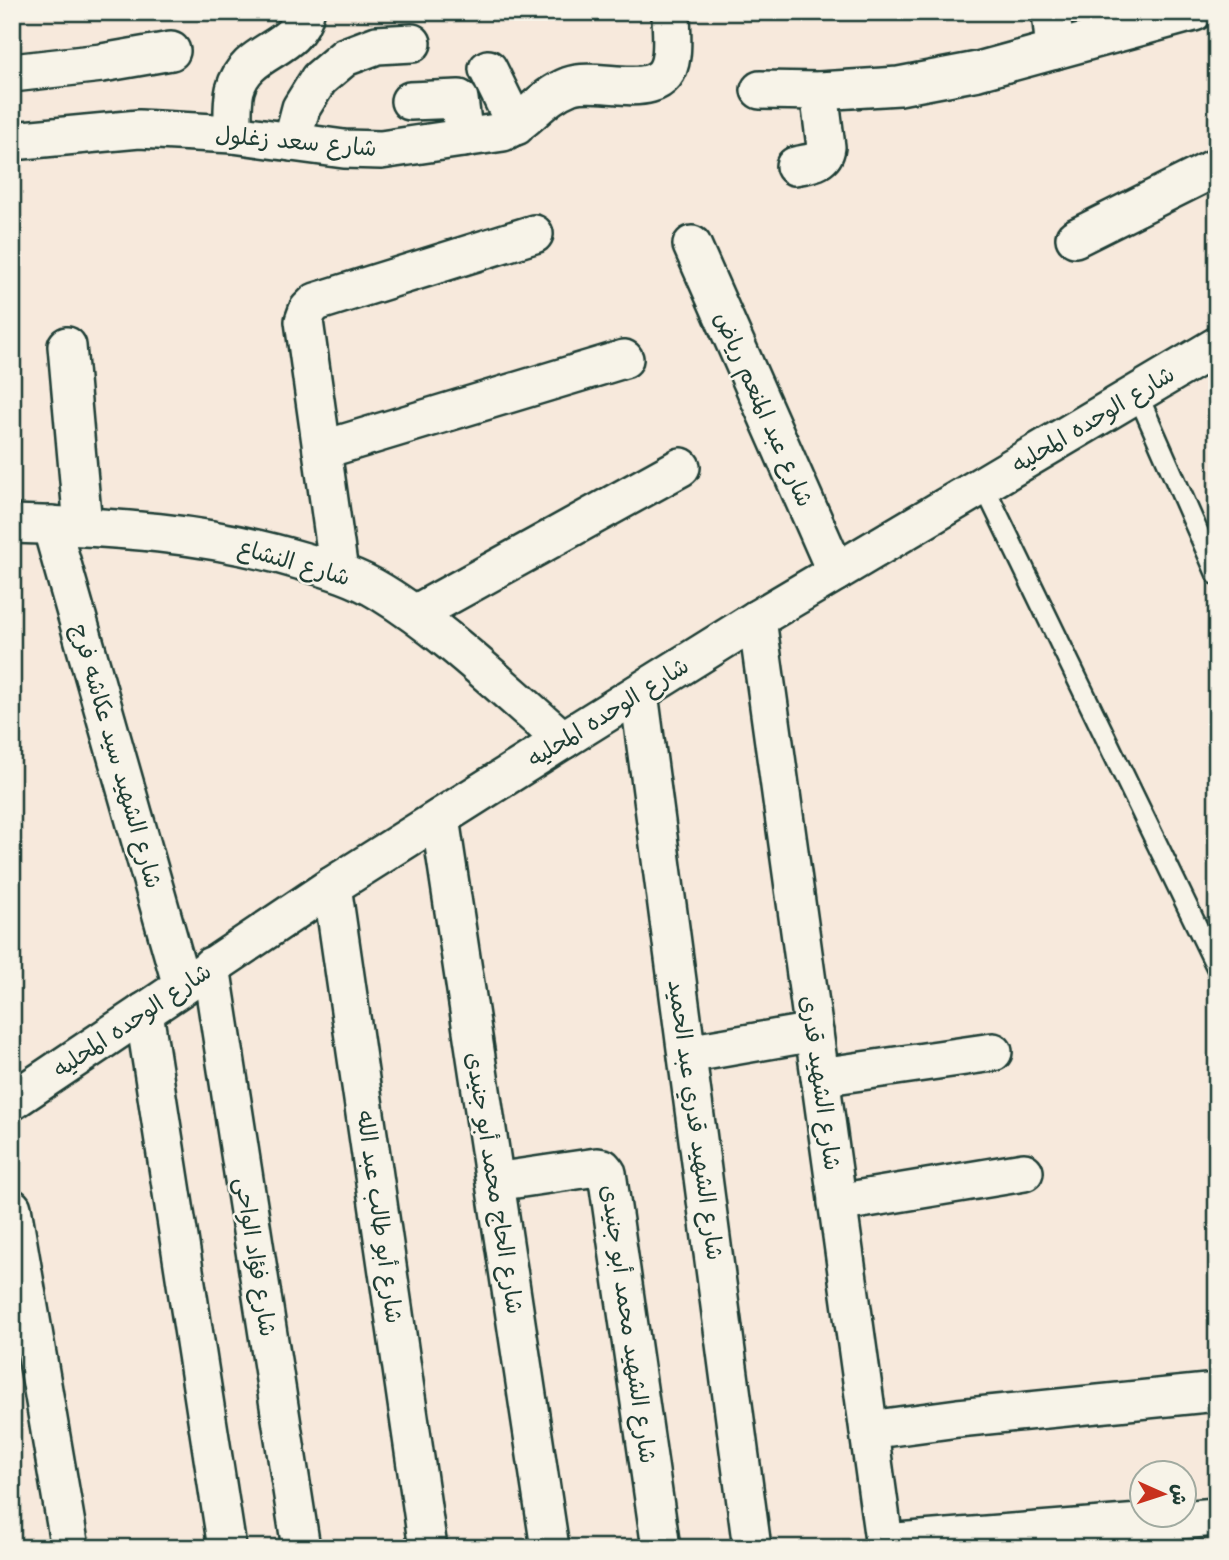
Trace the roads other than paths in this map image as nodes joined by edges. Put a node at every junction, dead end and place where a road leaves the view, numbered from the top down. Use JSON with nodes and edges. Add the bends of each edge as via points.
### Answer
{"nodes":[{"id":1,"x":305,"y":12,"type":"edge"},
{"id":2,"x":671,"y":12,"type":"edge"},
{"id":3,"x":1051,"y":12,"type":"edge"},
{"id":4,"x":1194,"y":12,"type":"edge"},
{"id":5,"x":1074,"y":35,"type":"edge"},
{"id":6,"x":412,"y":43,"type":"dead end"},
{"id":7,"x":171,"y":51,"type":"dead end"},
{"id":8,"x":488,"y":69,"type":"dead end"},
{"id":9,"x":12,"y":74,"type":"edge"},
{"id":10,"x":760,"y":90,"type":"dead end"},
{"id":11,"x":819,"y":91,"type":"junction"},
{"id":12,"x":410,"y":101,"type":"dead end"},
{"id":13,"x":516,"y":126,"type":"junction"},
{"id":14,"x":233,"y":134,"type":"junction"},
{"id":15,"x":464,"y":138,"type":"junction"},
{"id":16,"x":12,"y":141,"type":"edge"},
{"id":17,"x":292,"y":142,"type":"junction"},
{"id":18,"x":795,"y":166,"type":"dead end"},
{"id":19,"x":1217,"y":167,"type":"edge"},
{"id":20,"x":534,"y":234,"type":"dead end"},
{"id":21,"x":1075,"y":238,"type":"dead end"},
{"id":22,"x":692,"y":245,"type":"dead end"},
{"id":23,"x":67,"y":346,"type":"dead end"},
{"id":24,"x":1217,"y":346,"type":"edge"},
{"id":25,"x":624,"y":359,"type":"dead end"},
{"id":26,"x":1137,"y":393,"type":"junction"},
{"id":27,"x":322,"y":450,"type":"junction"},
{"id":28,"x":681,"y":467,"type":"dead end"},
{"id":29,"x":984,"y":484,"type":"junction"},
{"id":30,"x":12,"y":524,"type":"edge"},
{"id":31,"x":67,"y":526,"type":"junction"},
{"id":32,"x":340,"y":572,"type":"junction"},
{"id":33,"x":836,"y":572,"type":"junction"},
{"id":34,"x":1217,"y":575,"type":"edge"},
{"id":35,"x":415,"y":614,"type":"junction"},
{"id":36,"x":757,"y":619,"type":"junction"},
{"id":37,"x":639,"y":693,"type":"junction"},
{"id":38,"x":563,"y":740,"type":"junction"},
{"id":39,"x":440,"y":818,"type":"junction"},
{"id":40,"x":332,"y":886,"type":"junction"},
{"id":41,"x":1217,"y":968,"type":"edge"},
{"id":42,"x":197,"y":976,"type":"junction"},
{"id":43,"x":144,"y":1012,"type":"junction"},
{"id":44,"x":814,"y":1032,"type":"junction"},
{"id":45,"x":993,"y":1052,"type":"dead end"},
{"id":46,"x":687,"y":1054,"type":"junction"},
{"id":47,"x":820,"y":1077,"type":"junction"},
{"id":48,"x":12,"y":1101,"type":"edge"},
{"id":49,"x":1024,"y":1172,"type":"dead end"},
{"id":50,"x":495,"y":1182,"type":"junction"},
{"id":51,"x":837,"y":1203,"type":"junction"},
{"id":52,"x":12,"y":1208,"type":"edge"},
{"id":53,"x":1217,"y":1392,"type":"edge"},
{"id":54,"x":869,"y":1430,"type":"junction"},
{"id":55,"x":1217,"y":1517,"type":"edge"},
{"id":56,"x":885,"y":1545,"type":"edge"},
{"id":57,"x":71,"y":1548,"type":"edge"},
{"id":58,"x":227,"y":1548,"type":"edge"},
{"id":59,"x":301,"y":1548,"type":"edge"},
{"id":60,"x":428,"y":1548,"type":"edge"},
{"id":61,"x":550,"y":1548,"type":"edge"},
{"id":62,"x":661,"y":1548,"type":"edge"},
{"id":63,"x":752,"y":1548,"type":"edge"}],
"edges":[{"from":1,"to":14,"type":"street","via":[[297,32],[243,73],[235,90]]},
{"from":2,"to":13,"type":"street","name":"شارع سعد زغلول","via":[[671,57],[652,84],[572,85],[545,98]]},
{"from":3,"to":5,"type":"street"},
{"from":4,"to":5,"type":"street"},
{"from":5,"to":11,"type":"street","via":[[978,71],[899,86]]},
{"from":6,"to":17,"type":"street","via":[[377,45],[345,57],[318,79],[301,108]]},
{"from":7,"to":9,"type":"street"},
{"from":8,"to":13,"type":"street"},
{"from":10,"to":11,"type":"street"},
{"from":11,"to":18,"type":"street","via":[[825,155]]},
{"from":12,"to":15,"type":"street","via":[[459,99]]},
{"from":13,"to":15,"type":"street","name":"شارع سعد زغلول"},
{"from":14,"to":16,"type":"street","name":"شارع سعد زغلول","via":[[139,130]]},
{"from":14,"to":17,"type":"street","name":"شارع سعد زغلول"},
{"from":15,"to":17,"type":"street","name":"شارع سعد زغلول","via":[[381,150]]},
{"from":19,"to":21,"type":"street"},
{"from":20,"to":27,"type":"street","via":[[311,305],[304,321]]},
{"from":22,"to":33,"type":"street","name":"شارع عبد المنعم رياض"},
{"from":23,"to":31,"type":"street","name":"شارع الشهيد سيد عكاشه فرج"},
{"from":24,"to":26,"type":"street","name":"شارع الوحده المحليه"},
{"from":25,"to":27,"type":"street"},
{"from":26,"to":29,"type":"street","name":"شارع الوحده المحليه"},
{"from":26,"to":34,"type":"lane"},
{"from":27,"to":32,"type":"street"},
{"from":28,"to":35,"type":"street"},
{"from":29,"to":33,"type":"street","name":"شارع الوحده المحليه"},
{"from":29,"to":41,"type":"lane"},
{"from":30,"to":31,"type":"street","name":"شارع النشاع"},
{"from":31,"to":32,"type":"street","name":"شارع النشاع","via":[[207,538]]},
{"from":31,"to":42,"type":"street","name":"شارع الشهيد سيد عكاشه فرج"},
{"from":32,"to":35,"type":"street","name":"شارع النشاع"},
{"from":33,"to":36,"type":"street","name":"شارع الوحده المحليه"},
{"from":35,"to":38,"type":"street","name":"شارع النشاع"},
{"from":36,"to":37,"type":"street","name":"شارع الوحده المحليه"},
{"from":36,"to":44,"type":"street","name":"شارع الشهيد قدرى"},
{"from":37,"to":38,"type":"street","name":"شارع الوحده المحليه"},
{"from":37,"to":46,"type":"street","name":"شارع الشهيد قدري عبد الحميد"},
{"from":38,"to":39,"type":"street","name":"شارع الوحده المحليه"},
{"from":39,"to":40,"type":"street","name":"شارع الوحده المحليه"},
{"from":39,"to":50,"type":"street","name":"شارع الحاج محمد أبو جنيدى"},
{"from":40,"to":42,"type":"street","name":"شارع الوحده المحليه"},
{"from":40,"to":60,"type":"street","name":"شارع أبو طالب عبد الله"},
{"from":42,"to":43,"type":"street","name":"شارع الوحده المحليه"},
{"from":42,"to":59,"type":"street","name":"شارع فؤاد الواحى"},
{"from":43,"to":48,"type":"street","name":"شارع الوحده المحليه"},
{"from":43,"to":58,"type":"street"},
{"from":44,"to":46,"type":"street"},
{"from":44,"to":47,"type":"street","name":"شارع الشهيد قدرى"},
{"from":45,"to":47,"type":"street"},
{"from":46,"to":63,"type":"street","name":"شارع الشهيد قدري عبد الحميد"},
{"from":47,"to":51,"type":"street","name":"شارع الشهيد قدرى"},
{"from":49,"to":51,"type":"street"},
{"from":50,"to":61,"type":"street","name":"شارع الحاج محمد أبو جنيدى"},
{"from":50,"to":62,"type":"street","name":"شارع الشهيد محمد أبو جنيدى","via":[[597,1167],[607,1173]]},
{"from":51,"to":54,"type":"street","name":"شارع الشهيد قدرى"},
{"from":52,"to":57,"type":"street"},
{"from":53,"to":54,"type":"street"},
{"from":54,"to":56,"type":"street","name":"شارع الشهيد قدرى"},
{"from":55,"to":56,"type":"street"}]}
